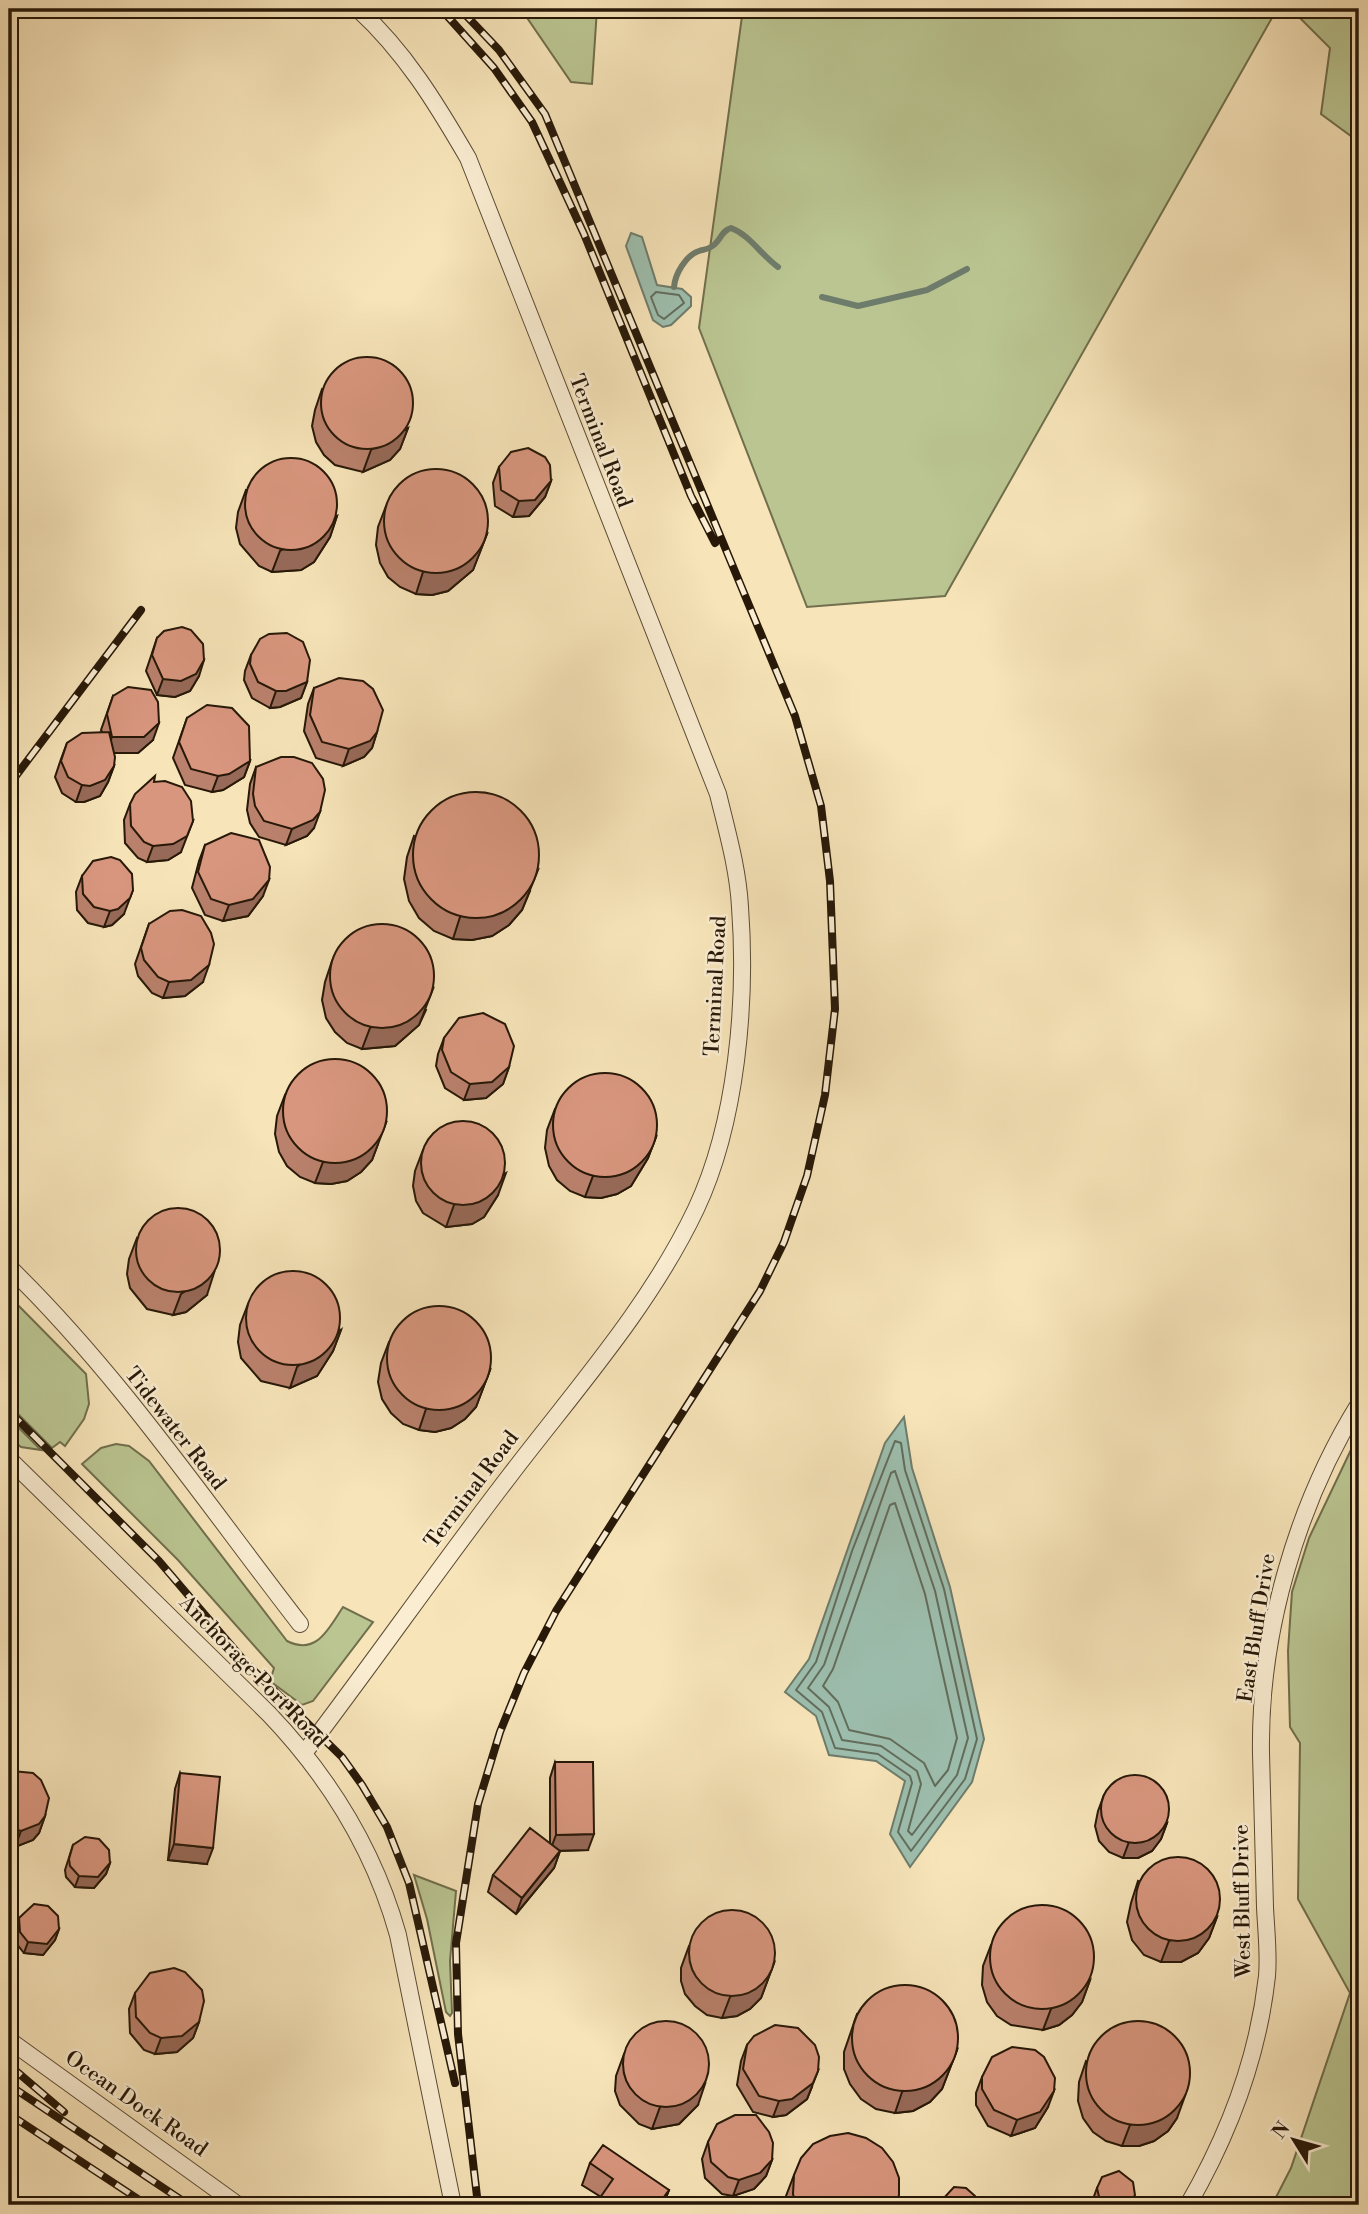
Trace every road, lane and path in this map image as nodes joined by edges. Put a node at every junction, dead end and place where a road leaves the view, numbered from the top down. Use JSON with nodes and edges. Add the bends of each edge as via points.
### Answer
{"nodes":[{"id":1,"x":358,"y":9,"type":"edge"},
{"id":2,"x":9,"y":1267,"type":"edge"},
{"id":3,"x":1359,"y":1404,"type":"edge"},
{"id":4,"x":9,"y":1459,"type":"edge"},
{"id":5,"x":300,"y":1625,"type":"dead end"},
{"id":6,"x":1261,"y":1749,"type":"joint"},
{"id":7,"x":305,"y":1752,"type":"junction"},
{"id":8,"x":9,"y":2040,"type":"edge"},
{"id":9,"x":238,"y":2205,"type":"edge"},
{"id":10,"x":453,"y":2205,"type":"edge"},
{"id":11,"x":1188,"y":2205,"type":"edge"}],
"edges":[{"from":1,"to":7,"type":"street","name":"Terminal Road","via":[[384,32],[427,87],[468,158],[718,794],[740,905],[742,965],[731,1089],[718,1152],[697,1207],[667,1264]]},
{"from":2,"to":5,"type":"street","name":"Tidewater Road","via":[[97,1361]]},
{"from":3,"to":6,"type":"street","name":"East Bluff Drive","via":[[1307,1504],[1290,1551],[1268,1667]]},
{"from":4,"to":7,"type":"street","name":"Anchorage Port Road"},
{"from":6,"to":11,"type":"street","name":"West Bluff Drive","via":[[1267,1974],[1236,2108]]},
{"from":7,"to":10,"type":"street","name":"Anchorage Port Road","via":[[340,1800],[386,1893]]},
{"from":8,"to":9,"type":"street","name":"Ocean Dock Road"}]}
